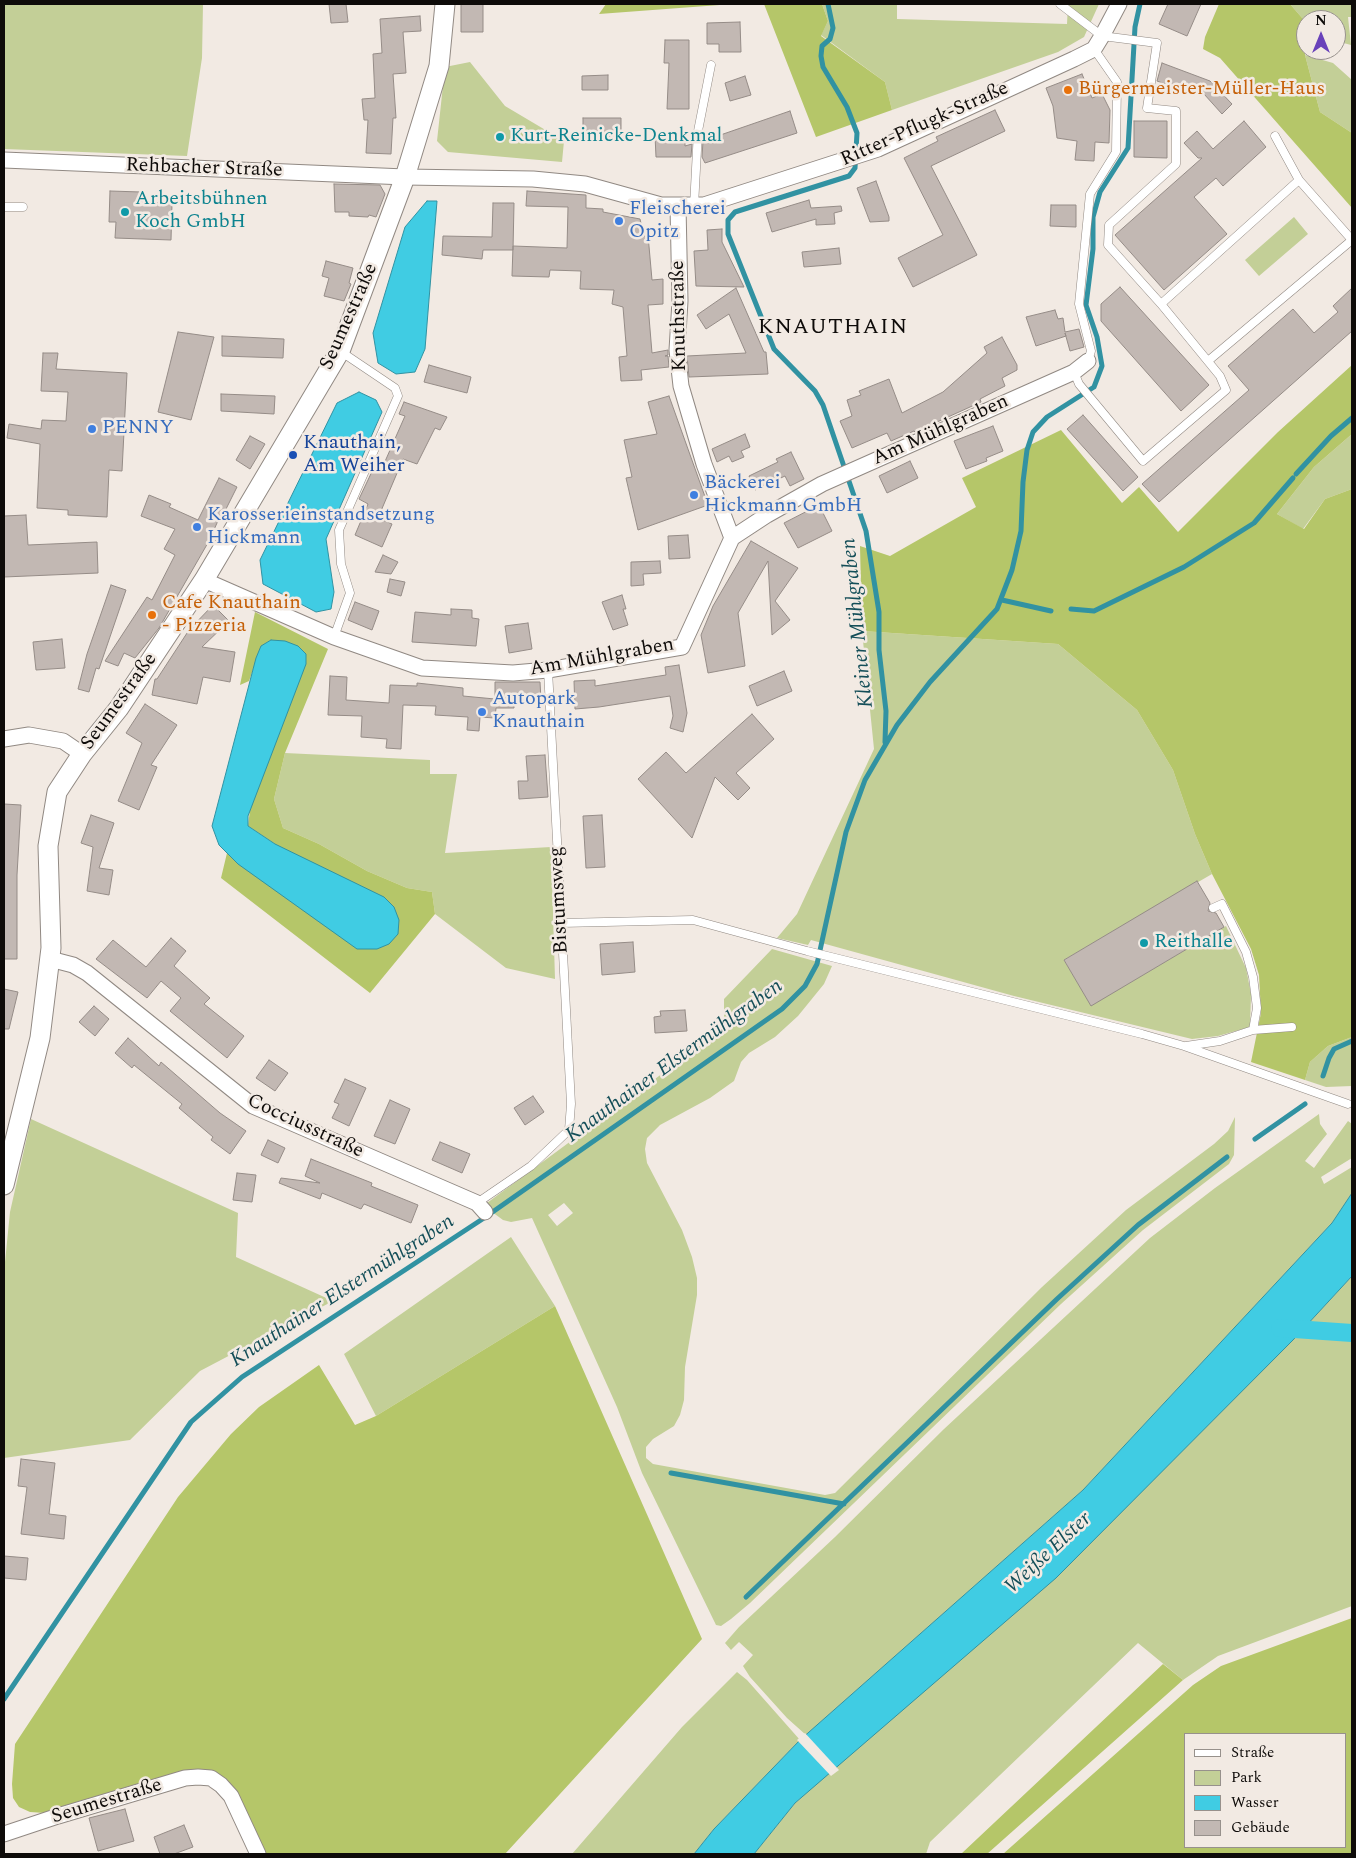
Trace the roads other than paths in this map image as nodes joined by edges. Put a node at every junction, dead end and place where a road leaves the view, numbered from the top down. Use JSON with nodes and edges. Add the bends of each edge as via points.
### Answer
{"nodes":[{"id":1,"x":445,"y":4,"type":"edge"},
{"id":2,"x":1060,"y":4,"type":"edge"},
{"id":3,"x":1119,"y":4,"type":"edge"},
{"id":4,"x":1098,"y":43,"type":"junction"},
{"id":5,"x":711,"y":65,"type":"dead end"},
{"id":6,"x":1276,"y":136,"type":"dead end"},
{"id":7,"x":4,"y":160,"type":"edge"},
{"id":8,"x":405,"y":177,"type":"junction"},
{"id":9,"x":1300,"y":180,"type":"junction"},
{"id":10,"x":678,"y":206,"type":"junction"},
{"id":11,"x":694,"y":206,"type":"junction"},
{"id":12,"x":4,"y":207,"type":"edge"},
{"id":13,"x":23,"y":208,"type":"dead end"},
{"id":14,"x":1161,"y":304,"type":"junction"},
{"id":15,"x":340,"y":351,"type":"junction"},
{"id":16,"x":1088,"y":361,"type":"joint"},
{"id":17,"x":1208,"y":361,"type":"junction"},
{"id":18,"x":1076,"y":378,"type":"junction"},
{"id":19,"x":732,"y":538,"type":"junction"},
{"id":20,"x":204,"y":580,"type":"junction"},
{"id":21,"x":334,"y":637,"type":"junction"},
{"id":22,"x":548,"y":670,"type":"junction"},
{"id":23,"x":4,"y":739,"type":"edge"},
{"id":24,"x":82,"y":754,"type":"junction"},
{"id":25,"x":1213,"y":908,"type":"dead end"},
{"id":26,"x":561,"y":922,"type":"junction"},
{"id":27,"x":50,"y":959,"type":"junction"},
{"id":28,"x":1292,"y":1026,"type":"dead end"},
{"id":29,"x":1253,"y":1030,"type":"junction"},
{"id":30,"x":1184,"y":1046,"type":"junction"},
{"id":31,"x":1348,"y":1104,"type":"dead end"},
{"id":32,"x":569,"y":1130,"type":"joint"},
{"id":33,"x":4,"y":1185,"type":"edge"},
{"id":34,"x":481,"y":1208,"type":"joint"},
{"id":35,"x":4,"y":1834,"type":"edge"},
{"id":36,"x":258,"y":1854,"type":"edge"}],
"edges":[{"from":1,"to":8,"type":"street","name":"Seumestraße","via":[[439,66]]},
{"from":2,"to":4,"type":"lane"},
{"from":3,"to":4,"type":"street"},
{"from":4,"to":11,"type":"street","name":"Ritter-Pflugk-Straße","via":[[878,149]]},
{"from":4,"to":14,"type":"lane","via":[[1157,43],[1147,108],[1176,110],[1176,164],[1109,225],[1108,246]]},
{"from":4,"to":16,"type":"lane","name":"Am Mühlgraben","via":[[1117,82],[1116,152],[1090,194],[1079,304],[1091,351]]},
{"from":5,"to":11,"type":"lane","via":[[698,131]]},
{"from":6,"to":9,"type":"lane"},
{"from":7,"to":8,"type":"street","name":"Rehbacher Straße"},
{"from":8,"to":10,"type":"street","name":"Ritter-Pflugk-Straße","via":[[576,182],[661,205]]},
{"from":8,"to":15,"type":"street","name":"Seumestraße"},
{"from":9,"to":14,"type":"lane"},
{"from":9,"to":17,"type":"lane","via":[[1352,240]]},
{"from":10,"to":11,"type":"street","name":"Ritter-Pflugk-Straße"},
{"from":10,"to":19,"type":"street","name":"Knuthstraße","via":[[680,301],[677,350],[681,386],[704,464]]},
{"from":12,"to":13,"type":"lane"},
{"from":14,"to":17,"type":"lane"},
{"from":15,"to":20,"type":"street","name":"Seumestraße"},
{"from":15,"to":21,"type":"lane","via":[[395,388],[398,396],[339,530],[341,564],[350,593]]},
{"from":16,"to":18,"type":"street","name":"Am Mühlgraben"},
{"from":17,"to":18,"type":"lane","via":[[1226,390],[1143,461]]},
{"from":18,"to":19,"type":"street","name":"Am Mühlgraben","via":[[835,478],[767,514]]},
{"from":19,"to":22,"type":"street","name":"Am Mühlgraben","via":[[682,647]]},
{"from":20,"to":21,"type":"street","name":"Am Mühlgraben"},
{"from":20,"to":24,"type":"street","name":"Seumestraße","via":[[119,708]]},
{"from":21,"to":22,"type":"street","name":"Am Mühlgraben","via":[[422,668],[513,673]]},
{"from":22,"to":26,"type":"lane","name":"Bistumsweg"},
{"from":23,"to":24,"type":"street","via":[[29,734],[63,741]]},
{"from":24,"to":27,"type":"street","name":"Seumestraße","via":[[57,792],[48,846]]},
{"from":25,"to":29,"type":"lane","via":[[1222,904],[1246,952],[1254,977],[1257,1008]]},
{"from":26,"to":30,"type":"lane","via":[[693,920]]},
{"from":26,"to":32,"type":"lane","name":"Bistumsweg","via":[[572,1104]]},
{"from":27,"to":33,"type":"street","name":"Seumestraße","via":[[40,1038]]},
{"from":27,"to":34,"type":"street","name":"Cocciusstraße","via":[[73,964],[87,973],[252,1106]]},
{"from":28,"to":29,"type":"lane"},
{"from":29,"to":30,"type":"lane","via":[[1220,1041]]},
{"from":30,"to":31,"type":"lane"},
{"from":32,"to":34,"type":"lane","name":"Cocciusstraße"},
{"from":35,"to":36,"type":"street","name":"Seumestraße","via":[[185,1778],[211,1778],[231,1796]]}]}
